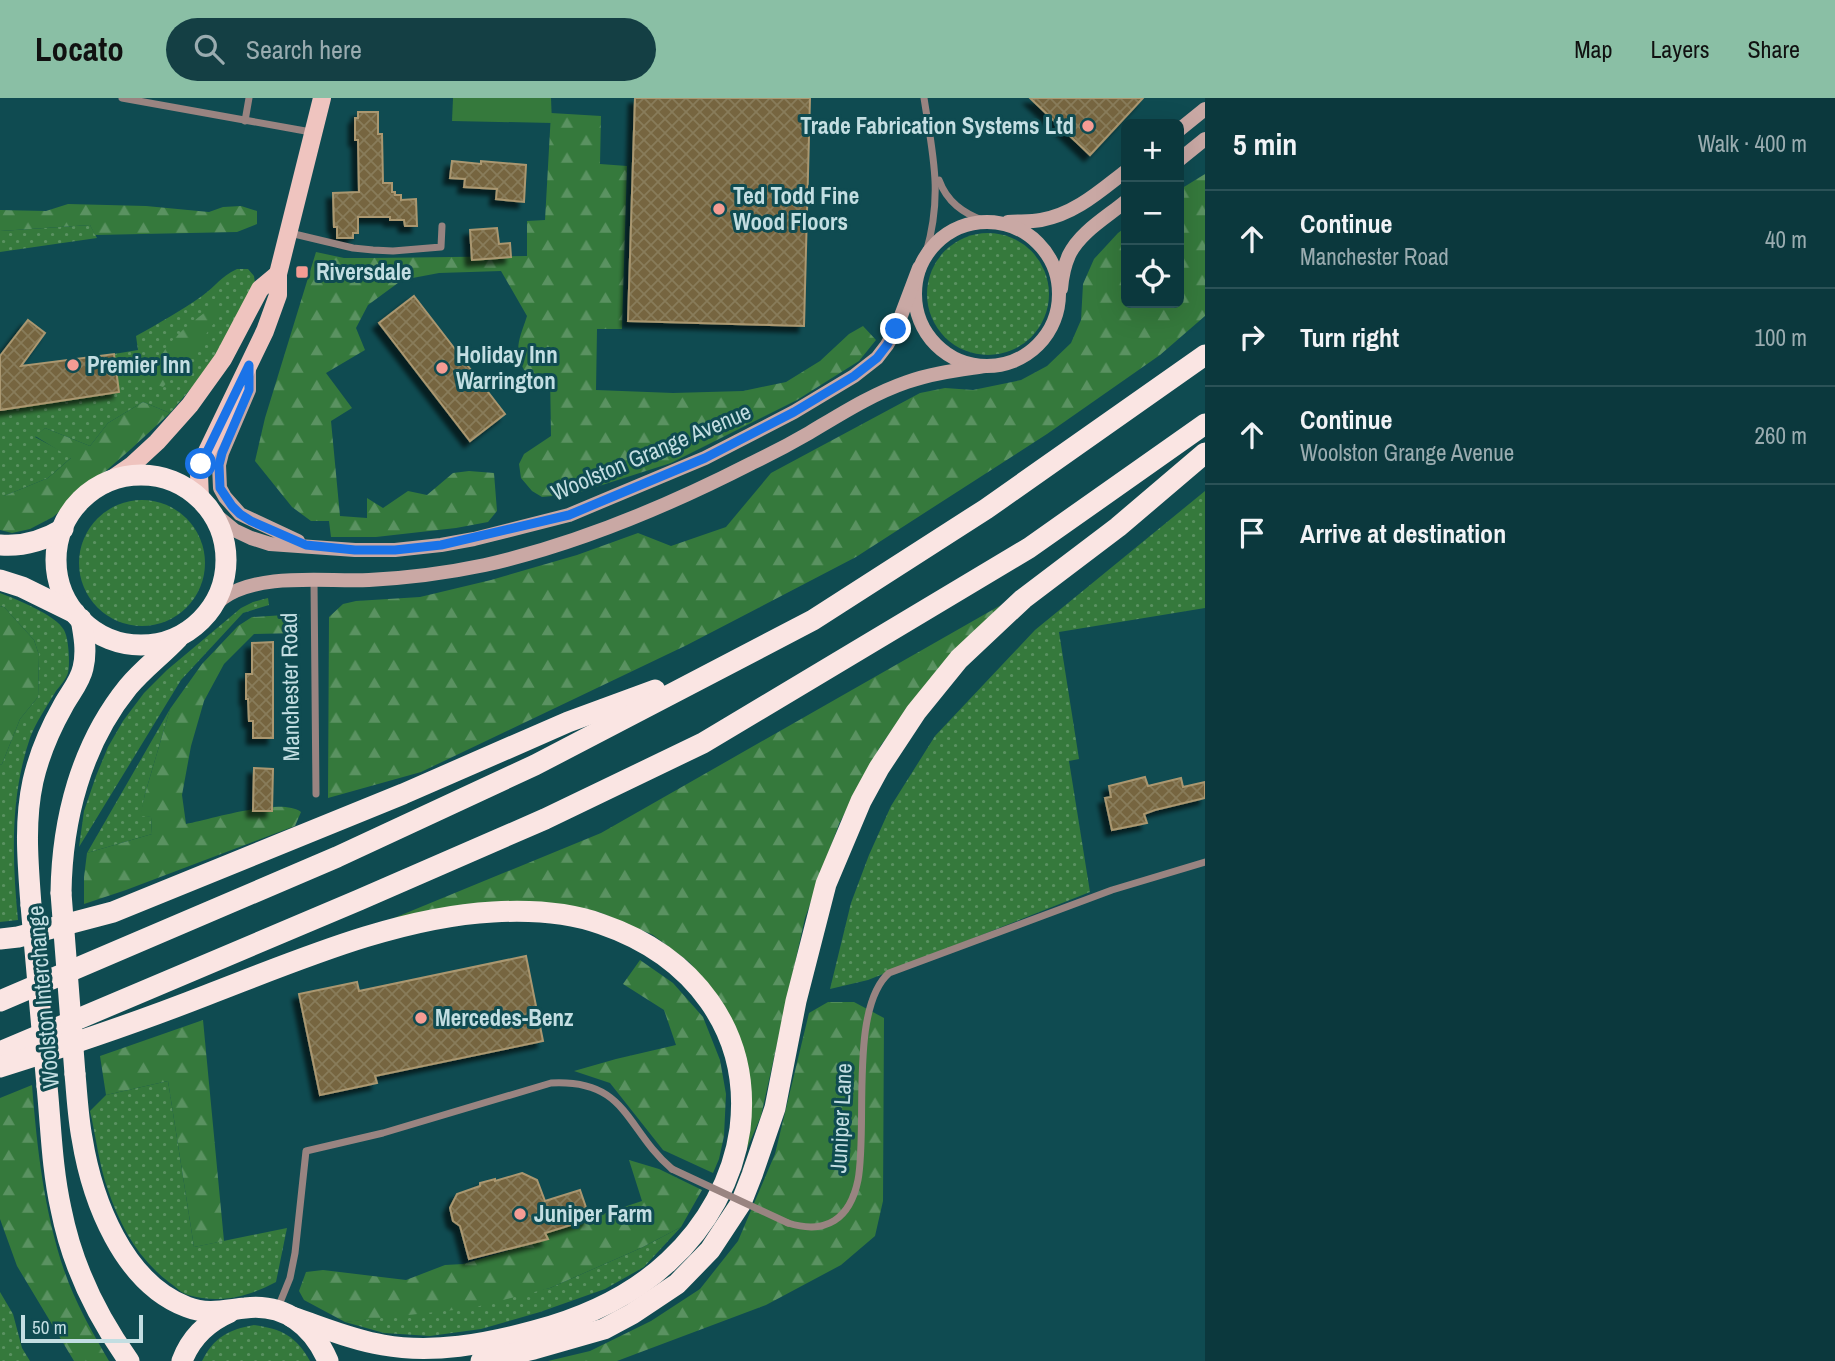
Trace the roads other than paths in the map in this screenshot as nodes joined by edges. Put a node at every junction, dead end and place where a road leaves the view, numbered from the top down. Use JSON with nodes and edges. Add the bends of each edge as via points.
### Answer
{"nodes":[{"id":1,"x":122,"y":98,"type":"edge"},
{"id":2,"x":249,"y":98,"type":"edge"},
{"id":3,"x":322,"y":98,"type":"edge"},
{"id":4,"x":923,"y":98,"type":"edge"},
{"id":5,"x":1205,"y":109,"type":"edge"},
{"id":6,"x":245,"y":121,"type":"junction"},
{"id":7,"x":1184,"y":126,"type":"edge"},
{"id":8,"x":314,"y":133,"type":"junction"},
{"id":9,"x":1205,"y":139,"type":"edge"},
{"id":10,"x":1184,"y":156,"type":"edge"},
{"id":11,"x":936,"y":173,"type":"junction"},
{"id":12,"x":1121,"y":175,"type":"edge"},
{"id":13,"x":1121,"y":205,"type":"edge"},
{"id":14,"x":990,"y":222,"type":"junction"},
{"id":15,"x":442,"y":226,"type":"dead end"},
{"id":16,"x":289,"y":233,"type":"junction"},
{"id":17,"x":926,"y":253,"type":"junction"},
{"id":18,"x":919,"y":268,"type":"junction"},
{"id":19,"x":278,"y":274,"type":"junction"},
{"id":20,"x":1058,"y":303,"type":"junction"},
{"id":21,"x":1205,"y":355,"type":"edge"},
{"id":22,"x":249,"y":365,"type":"junction"},
{"id":23,"x":985,"y":366,"type":"junction"},
{"id":24,"x":1205,"y":424,"type":"edge"},
{"id":25,"x":1205,"y":453,"type":"edge"},
{"id":26,"x":105,"y":484,"type":"junction"},
{"id":27,"x":205,"y":505,"type":"junction"},
{"id":28,"x":63,"y":528,"type":"junction"},
{"id":29,"x":0,"y":545,"type":"edge"},
{"id":30,"x":306,"y":545,"type":"junction"},
{"id":31,"x":0,"y":580,"type":"edge"},
{"id":32,"x":314,"y":581,"type":"junction"},
{"id":33,"x":208,"y":613,"type":"junction"},
{"id":34,"x":78,"y":616,"type":"junction"},
{"id":35,"x":182,"y":635,"type":"junction"},
{"id":36,"x":742,"y":657,"type":"junction"},
{"id":37,"x":316,"y":794,"type":"dead end"},
{"id":38,"x":1205,"y":862,"type":"edge"},
{"id":39,"x":0,"y":939,"type":"edge"},
{"id":40,"x":0,"y":1001,"type":"edge"},
{"id":41,"x":0,"y":1052,"type":"edge"},
{"id":42,"x":0,"y":1067,"type":"edge"},
{"id":43,"x":233,"y":1310,"type":"junction"},
{"id":44,"x":285,"y":1314,"type":"junction"},
{"id":45,"x":129,"y":1361,"type":"edge"},
{"id":46,"x":182,"y":1361,"type":"edge"},
{"id":47,"x":328,"y":1361,"type":"edge"},
{"id":48,"x":481,"y":1361,"type":"edge"}],
"edges":[{"from":1,"to":6,"type":"street"},
{"from":2,"to":6,"type":"street"},
{"from":3,"to":8,"type":"main road"},
{"from":4,"to":11,"type":"street"},
{"from":5,"to":7,"type":"main road"},
{"from":6,"to":8,"type":"street"},
{"from":8,"to":16,"type":"main road"},
{"from":9,"to":10,"type":"main road"},
{"from":11,"to":14,"type":"street","via":[[955,206]]},
{"from":11,"to":17,"type":"street","via":[[935,214]]},
{"from":12,"to":14,"type":"main road","via":[[1072,211],[1038,221]]},
{"from":13,"to":20,"type":"main road","via":[[1075,245],[1063,272]]},
{"from":14,"to":17,"type":"main road","via":[[951,230]]},
{"from":14,"to":20,"type":"main road","via":[[1018,228],[1036,241],[1050,259]]},
{"from":15,"to":16,"type":"street","via":[[441,247],[393,251]]},
{"from":16,"to":19,"type":"main road"},
{"from":17,"to":18,"type":"main road"},
{"from":18,"to":23,"type":"main road","via":[[914,290],[917,313],[927,334],[942,351]]},
{"from":18,"to":30,"type":"main road","name":"Woolston Grange Avenue","via":[[896,329],[877,358],[794,412],[705,458],[569,515],[474,539],[395,550]]},
{"from":19,"to":22,"type":"main road","via":[[278,295]]},
{"from":19,"to":26,"type":"main road","via":[[260,289],[222,359],[190,405],[131,466]]},
{"from":20,"to":23,"type":"main road","via":[[1046,336],[1034,349],[1003,364]]},
{"from":21,"to":36,"type":"highway","via":[[986,509],[813,620]]},
{"from":22,"to":27,"type":"main road","via":[[201,464]]},
{"from":22,"to":30,"type":"main road","via":[[249,390],[219,465],[220,488],[240,514]]},
{"from":23,"to":32,"type":"main road","via":[[931,375],[892,388],[700,489],[575,538],[484,565],[414,576]]},
{"from":24,"to":41,"type":"highway","via":[[1030,548],[704,743],[545,819]]},
{"from":25,"to":48,"type":"highway","via":[[1023,599],[968,651],[916,712],[879,768],[826,884],[775,1108],[752,1175],[741,1203],[710,1250],[677,1284],[604,1329]]},
{"from":26,"to":27,"type":"highway","name":"Woolston Interchange","via":[[155,476],[178,483]]},
{"from":26,"to":28,"type":"highway","name":"Woolston Interchange","via":[[76,506]]},
{"from":27,"to":30,"type":"main road","name":"Woolston Grange Avenue","via":[[251,538],[270,544]]},
{"from":27,"to":33,"type":"highway","name":"Woolston Interchange","via":[[224,541],[226,564],[225,577]]},
{"from":28,"to":29,"type":"highway","via":[[27,544]]},
{"from":28,"to":34,"type":"highway","name":"Woolston Interchange","via":[[58,573]]},
{"from":31,"to":34,"type":"highway"},
{"from":32,"to":33,"type":"main road","via":[[248,587],[223,598]]},
{"from":32,"to":37,"type":"street","name":"Manchester Road"},
{"from":33,"to":35,"type":"highway","name":"Woolston Interchange"},
{"from":34,"to":35,"type":"highway","name":"Woolston Interchange","via":[[112,640],[135,645]]},
{"from":34,"to":45,"type":"highway","name":"Woolston Interchange","bridge":true,"via":[[85,651],[83,671],[44,744],[30,798],[31,905],[61,1210],[78,1270]]},
{"from":35,"to":43,"type":"highway","name":"Woolston Interchange","bridge":true,"via":[[130,685],[93,743],[66,827],[61,893],[82,1139],[105,1218],[123,1252],[149,1283],[177,1303],[201,1311]]},
{"from":36,"to":39,"type":"highway","via":[[568,722],[113,912]]},
{"from":36,"to":40,"type":"highway","via":[[535,765],[349,852]]},
{"from":38,"to":44,"type":"street","name":"Juniper Lane","bridge":true,"via":[[1112,890],[897,969],[882,979],[866,1028],[858,1181],[841,1215],[831,1223],[811,1228],[788,1223],[672,1169],[610,1096],[590,1086],[551,1083],[306,1151]]},
{"from":42,"to":44,"type":"highway","name":"Woolston Interchange","via":[[124,1027],[354,941],[459,914],[534,912],[598,923],[662,953],[700,988],[734,1050],[741,1090],[740,1126],[721,1193],[670,1261],[607,1304],[507,1339],[449,1348],[384,1346]]},
{"from":43,"to":44,"type":"highway","name":"Woolston Interchange","via":[[262,1307]]},
{"from":43,"to":46,"type":"highway","name":"Woolston Interchange","via":[[204,1327]]},
{"from":44,"to":47,"type":"highway","via":[[310,1330]]}]}
